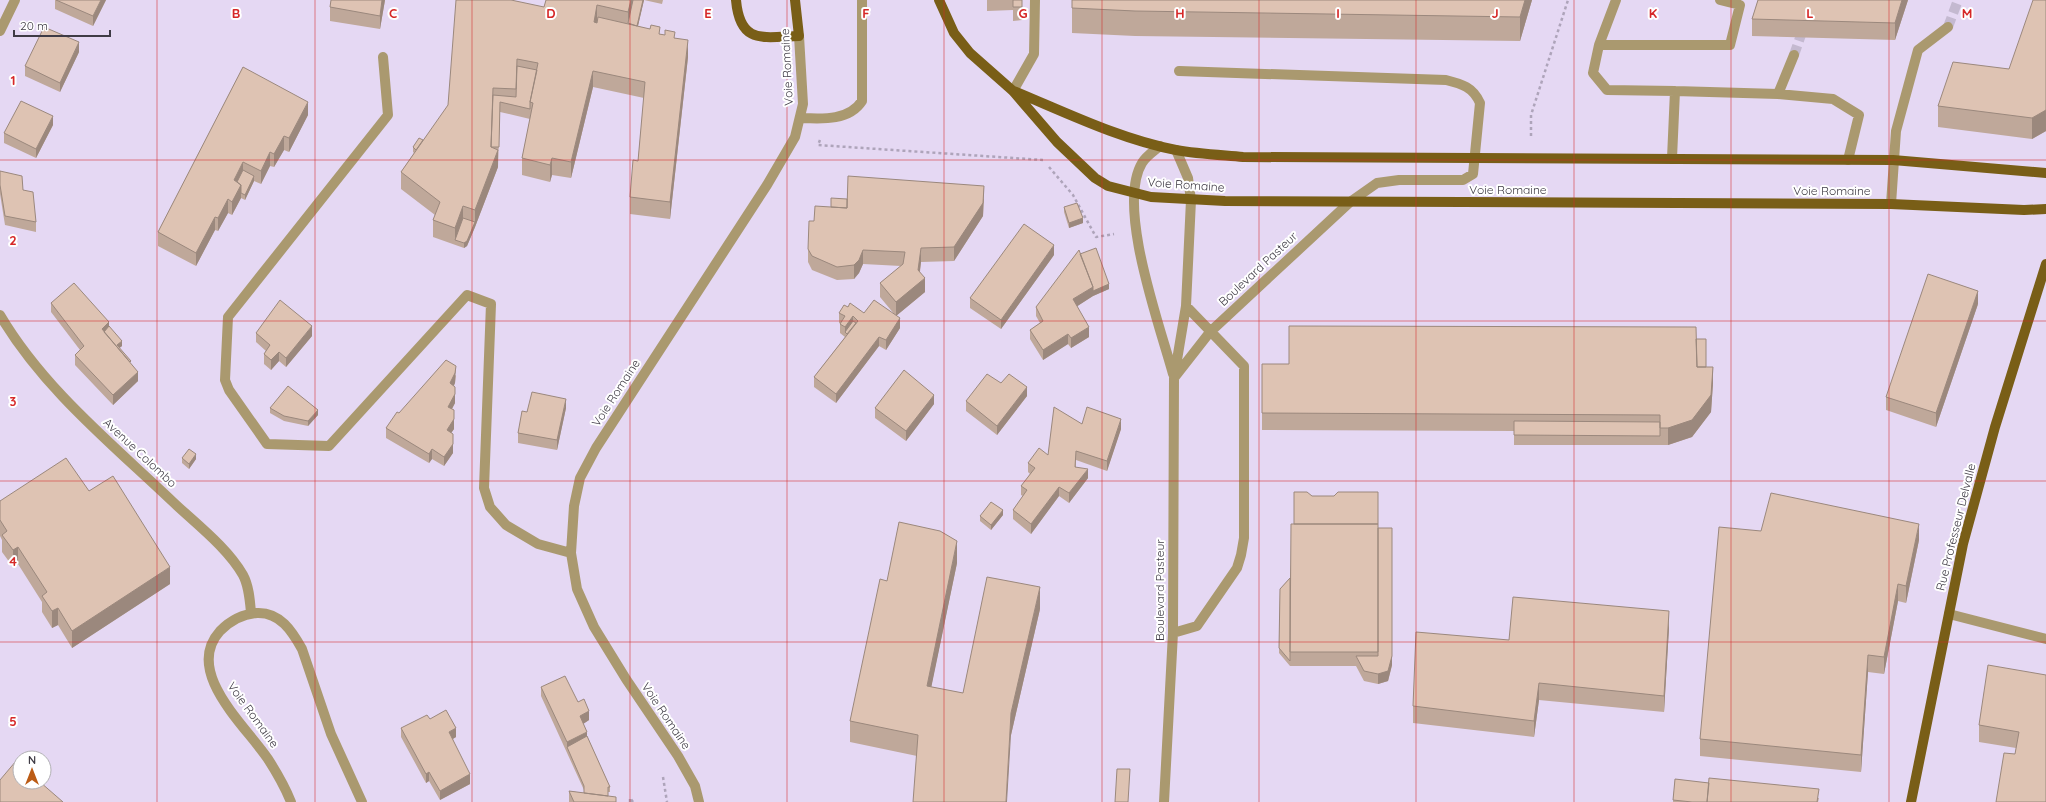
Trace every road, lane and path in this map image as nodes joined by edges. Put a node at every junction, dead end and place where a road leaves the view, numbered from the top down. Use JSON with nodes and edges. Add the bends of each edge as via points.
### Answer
{"nodes":[{"id":1,"x":15,"y":0,"type":"edge"},
{"id":2,"x":736,"y":0,"type":"edge"},
{"id":3,"x":795,"y":0,"type":"edge"},
{"id":4,"x":862,"y":0,"type":"edge"},
{"id":5,"x":938,"y":0,"type":"edge"},
{"id":6,"x":1035,"y":0,"type":"edge"},
{"id":7,"x":1568,"y":0,"type":"edge"},
{"id":8,"x":1616,"y":0,"type":"edge"},
{"id":9,"x":1720,"y":0,"type":"edge"},
{"id":10,"x":1948,"y":27,"type":"tunnel mouth"},
{"id":11,"x":0,"y":31,"type":"edge"},
{"id":12,"x":799,"y":36,"type":"junction"},
{"id":13,"x":1599,"y":45,"type":"junction"},
{"id":14,"x":1794,"y":56,"type":"tunnel mouth"},
{"id":15,"x":383,"y":57,"type":"dead end"},
{"id":16,"x":1179,"y":71,"type":"dead end"},
{"id":17,"x":1012,"y":91,"type":"junction"},
{"id":18,"x":1676,"y":91,"type":"junction"},
{"id":19,"x":1778,"y":94,"type":"junction"},
{"id":20,"x":801,"y":118,"type":"junction"},
{"id":21,"x":818,"y":146,"type":"dead end"},
{"id":22,"x":1160,"y":146,"type":"junction"},
{"id":23,"x":1176,"y":150,"type":"junction"},
{"id":24,"x":1476,"y":157,"type":"junction"},
{"id":25,"x":1531,"y":158,"type":"junction"},
{"id":26,"x":1672,"y":158,"type":"junction"},
{"id":27,"x":1848,"y":160,"type":"junction"},
{"id":28,"x":1893,"y":160,"type":"junction"},
{"id":29,"x":2046,"y":173,"type":"edge"},
{"id":30,"x":1134,"y":193,"type":"junction"},
{"id":31,"x":1191,"y":200,"type":"junction"},
{"id":32,"x":1350,"y":202,"type":"junction"},
{"id":33,"x":1891,"y":204,"type":"junction"},
{"id":34,"x":2046,"y":209,"type":"edge"},
{"id":35,"x":1137,"y":232,"type":"junction"},
{"id":36,"x":2046,"y":264,"type":"edge"},
{"id":37,"x":1186,"y":306,"type":"junction"},
{"id":38,"x":0,"y":315,"type":"edge"},
{"id":39,"x":1210,"y":332,"type":"junction"},
{"id":40,"x":1174,"y":378,"type":"junction"},
{"id":41,"x":571,"y":553,"type":"junction"},
{"id":42,"x":251,"y":613,"type":"junction"},
{"id":43,"x":1949,"y":614,"type":"junction"},
{"id":44,"x":1173,"y":633,"type":"junction"},
{"id":45,"x":2046,"y":639,"type":"edge"},
{"id":46,"x":662,"y":773,"type":"dead end"},
{"id":47,"x":291,"y":802,"type":"edge"},
{"id":48,"x":362,"y":802,"type":"edge"},
{"id":49,"x":630,"y":802,"type":"edge"},
{"id":50,"x":633,"y":802,"type":"edge"},
{"id":51,"x":668,"y":802,"type":"edge"},
{"id":52,"x":699,"y":802,"type":"edge"},
{"id":53,"x":1164,"y":802,"type":"edge"},
{"id":54,"x":1911,"y":802,"type":"edge"}],
"edges":[{"from":1,"to":11,"type":"street"},
{"from":2,"to":12,"type":"main road","via":[[739,21],[752,35]]},
{"from":3,"to":12,"type":"main road","name":"Voie Romaine"},
{"from":4,"to":20,"type":"street","via":[[862,101],[856,110],[842,116],[825,119]]},
{"from":5,"to":17,"type":"main road","name":"Voie Romaine","via":[[954,33],[986,68]]},
{"from":6,"to":17,"type":"street","via":[[1034,54]]},
{"from":7,"to":25,"type":"path","via":[[1531,115]]},
{"from":8,"to":13,"type":"street"},
{"from":9,"to":13,"type":"street","via":[[1740,6],[1730,45]]},
{"from":10,"to":28,"type":"street","via":[[1918,50],[1896,131]]},
{"from":12,"to":20,"type":"street","name":"Voie Romaine"},
{"from":13,"to":18,"type":"street","via":[[1593,72],[1607,90]]},
{"from":14,"to":19,"type":"street"},
{"from":15,"to":41,"type":"street","via":[[388,115],[228,317],[225,380],[229,390],[267,444],[329,446],[467,294],[490,304],[484,488],[490,508],[506,525],[538,544]]},
{"from":16,"to":24,"type":"street","name":"Boulevard Pasteur","via":[[1446,80],[1465,85],[1476,94],[1480,103]]},
{"from":17,"to":22,"type":"main road","name":"Voie Romaine","via":[[1110,130]]},
{"from":17,"to":30,"type":"main road","name":"Voie Romaine","via":[[1056,142],[1095,178],[1108,186]]},
{"from":18,"to":19,"type":"street"},
{"from":18,"to":26,"type":"street"},
{"from":19,"to":27,"type":"street","via":[[1833,99],[1859,115]]},
{"from":20,"to":41,"type":"street","name":"Voie Romaine","via":[[795,137],[767,185],[596,448],[580,478],[574,506]]},
{"from":21,"to":35,"type":"path","via":[[1043,160],[1073,195],[1096,236]]},
{"from":22,"to":23,"type":"main road","name":"Voie Romaine"},
{"from":22,"to":30,"type":"street","name":"Boulevard Pasteur","via":[[1143,162]]},
{"from":23,"to":24,"type":"main road","name":"Voie Romaine","via":[[1243,157]]},
{"from":23,"to":31,"type":"street","name":"Boulevard Pasteur","via":[[1184,164]]},
{"from":24,"to":25,"type":"main road","name":"Voie Romaine"},
{"from":24,"to":32,"type":"street","name":"Boulevard Pasteur","via":[[1473,174],[1464,180],[1399,180],[1377,183]]},
{"from":25,"to":26,"type":"main road","name":"Voie Romaine"},
{"from":26,"to":27,"type":"main road","name":"Voie Romaine"},
{"from":27,"to":28,"type":"main road","name":"Voie Romaine"},
{"from":28,"to":29,"type":"main road","name":"Voie Romaine"},
{"from":28,"to":33,"type":"street"},
{"from":30,"to":31,"type":"main road","name":"Voie Romaine"},
{"from":30,"to":35,"type":"street","name":"Boulevard Pasteur"},
{"from":31,"to":32,"type":"main road","name":"Voie Romaine"},
{"from":31,"to":37,"type":"street","name":"Boulevard Pasteur"},
{"from":32,"to":33,"type":"main road","name":"Voie Romaine"},
{"from":32,"to":39,"type":"street","name":"Boulevard Pasteur"},
{"from":33,"to":34,"type":"main road","name":"Voie Romaine"},
{"from":35,"to":40,"type":"street","name":"Boulevard Pasteur","via":[[1143,267]]},
{"from":36,"to":43,"type":"main road","name":"Rue Professeur Delvalle","via":[[1995,427],[1963,544]]},
{"from":37,"to":39,"type":"street"},
{"from":37,"to":40,"type":"street","name":"Boulevard Pasteur"},
{"from":38,"to":42,"type":"street","name":"Avenue Colombo","via":[[30,360],[71,406],[220,546],[243,576]]},
{"from":39,"to":40,"type":"street","name":"Boulevard Pasteur"},
{"from":39,"to":44,"type":"street","via":[[1244,366],[1242,555],[1237,568],[1197,626]]},
{"from":40,"to":44,"type":"street","name":"Boulevard Pasteur"},
{"from":41,"to":52,"type":"street","name":"Voie Romaine","via":[[577,590],[594,627],[678,756],[695,786]]},
{"from":42,"to":47,"type":"street","name":"Voie Romaine","via":[[230,621],[217,635],[209,651],[208,669],[217,690],[268,759]]},
{"from":42,"to":48,"type":"street","via":[[266,613],[279,619],[292,632],[302,649],[342,760]]},
{"from":43,"to":45,"type":"street"},
{"from":43,"to":54,"type":"main road","name":"Rue Professeur Delvalle"},
{"from":44,"to":53,"type":"street","name":"Boulevard Pasteur"},
{"from":46,"to":51,"type":"path"},
{"from":49,"to":50,"type":"path","via":[[630,798]]}]}
